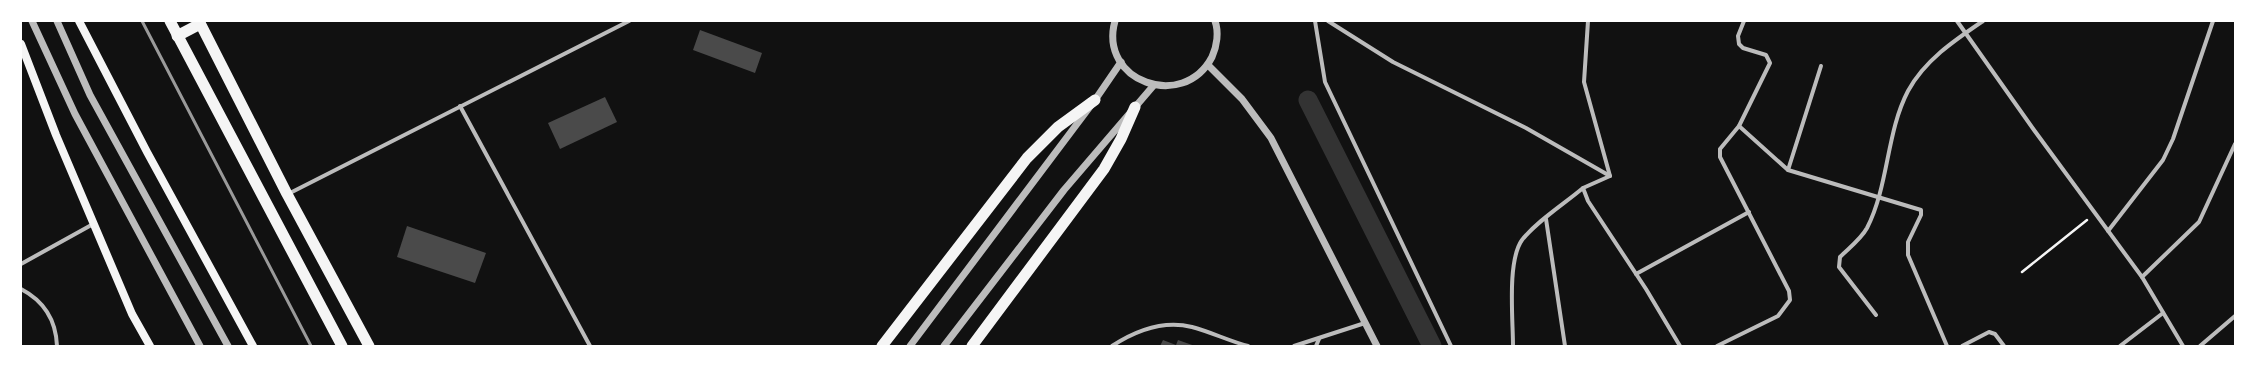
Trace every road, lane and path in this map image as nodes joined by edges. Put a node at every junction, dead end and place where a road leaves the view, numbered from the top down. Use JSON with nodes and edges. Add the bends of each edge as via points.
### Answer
{"nodes":[{"id":1,"x":32,"y":21,"type":"edge"},
{"id":2,"x":57,"y":21,"type":"edge"},
{"id":3,"x":79,"y":21,"type":"edge"},
{"id":4,"x":170,"y":21,"type":"edge"},
{"id":5,"x":629,"y":21,"type":"edge"},
{"id":6,"x":1115,"y":21,"type":"edge"},
{"id":7,"x":1315,"y":21,"type":"edge"},
{"id":8,"x":1328,"y":21,"type":"edge"},
{"id":9,"x":1588,"y":21,"type":"edge"},
{"id":10,"x":1744,"y":21,"type":"edge"},
{"id":11,"x":1956,"y":21,"type":"edge"},
{"id":12,"x":1983,"y":21,"type":"edge"},
{"id":13,"x":2213,"y":21,"type":"edge"},
{"id":14,"x":199,"y":22,"type":"edge"},
{"id":15,"x":1217,"y":22,"type":"edge"},
{"id":16,"x":1964,"y":33,"type":"junction"},
{"id":17,"x":177,"y":36,"type":"junction"},
{"id":18,"x":21,"y":44,"type":"edge"},
{"id":19,"x":1121,"y":62,"type":"junction"},
{"id":20,"x":1208,"y":65,"type":"junction"},
{"id":21,"x":1821,"y":66,"type":"dead end"},
{"id":22,"x":1154,"y":85,"type":"junction"},
{"id":23,"x":1095,"y":100,"type":"junction"},
{"id":24,"x":460,"y":106,"type":"junction"},
{"id":25,"x":1135,"y":107,"type":"junction"},
{"id":26,"x":1739,"y":126,"type":"junction"},
{"id":27,"x":2235,"y":144,"type":"edge"},
{"id":28,"x":1788,"y":170,"type":"junction"},
{"id":29,"x":1610,"y":176,"type":"junction"},
{"id":30,"x":1583,"y":188,"type":"junction"},
{"id":31,"x":287,"y":194,"type":"junction"},
{"id":32,"x":1880,"y":196,"type":"junction"},
{"id":33,"x":1749,"y":212,"type":"junction"},
{"id":34,"x":2095,"y":214,"type":"junction"},
{"id":35,"x":1546,"y":219,"type":"junction"},
{"id":36,"x":95,"y":223,"type":"junction"},
{"id":37,"x":2108,"y":231,"type":"junction"},
{"id":38,"x":21,"y":264,"type":"edge"},
{"id":39,"x":2022,"y":272,"type":"dead end"},
{"id":40,"x":1636,"y":274,"type":"junction"},
{"id":41,"x":2142,"y":277,"type":"junction"},
{"id":42,"x":21,"y":289,"type":"edge"},
{"id":43,"x":2163,"y":313,"type":"junction"},
{"id":44,"x":1876,"y":315,"type":"dead end"},
{"id":45,"x":2235,"y":316,"type":"edge"},
{"id":46,"x":1365,"y":323,"type":"junction"},
{"id":47,"x":1320,"y":339,"type":"junction"},
{"id":48,"x":57,"y":346,"type":"edge"},
{"id":49,"x":150,"y":346,"type":"edge"},
{"id":50,"x":200,"y":346,"type":"edge"},
{"id":51,"x":228,"y":346,"type":"edge"},
{"id":52,"x":253,"y":346,"type":"edge"},
{"id":53,"x":342,"y":346,"type":"edge"},
{"id":54,"x":369,"y":346,"type":"edge"},
{"id":55,"x":590,"y":346,"type":"edge"},
{"id":56,"x":882,"y":346,"type":"edge"},
{"id":57,"x":910,"y":346,"type":"edge"},
{"id":58,"x":944,"y":346,"type":"edge"},
{"id":59,"x":972,"y":346,"type":"edge"},
{"id":60,"x":1112,"y":346,"type":"edge"},
{"id":61,"x":1248,"y":346,"type":"edge"},
{"id":62,"x":1294,"y":346,"type":"edge"},
{"id":63,"x":1316,"y":346,"type":"edge"},
{"id":64,"x":1377,"y":346,"type":"edge"},
{"id":65,"x":1451,"y":346,"type":"edge"},
{"id":66,"x":1513,"y":346,"type":"edge"},
{"id":67,"x":1565,"y":346,"type":"edge"},
{"id":68,"x":1680,"y":346,"type":"edge"},
{"id":69,"x":1717,"y":346,"type":"edge"},
{"id":70,"x":1947,"y":346,"type":"edge"},
{"id":71,"x":1962,"y":346,"type":"edge"},
{"id":72,"x":2004,"y":346,"type":"edge"},
{"id":73,"x":2120,"y":346,"type":"edge"},
{"id":74,"x":2183,"y":346,"type":"edge"},
{"id":75,"x":2200,"y":346,"type":"edge"}],
"edges":[{"from":1,"to":50,"type":"street","via":[[75,114]]},
{"from":2,"to":51,"type":"street","via":[[90,95]]},
{"from":3,"to":52,"type":"main road"},
{"from":4,"to":17,"type":"highway"},
{"from":5,"to":24,"type":"street"},
{"from":6,"to":19,"type":"street","via":[[1114,46]]},
{"from":7,"to":65,"type":"street","via":[[1325,82]]},
{"from":8,"to":29,"type":"street","via":[[1393,62],[1526,128]]},
{"from":9,"to":29,"type":"street","via":[[1584,82]]},
{"from":10,"to":26,"type":"street","via":[[1738,36],[1738,44],[1766,55],[1770,63]]},
{"from":11,"to":16,"type":"street"},
{"from":12,"to":16,"type":"street"},
{"from":13,"to":37,"type":"street","via":[[2173,139],[2163,160]]},
{"from":14,"to":17,"type":"highway"},
{"from":14,"to":31,"type":"highway"},
{"from":15,"to":20,"type":"street","via":[[1217,38]]},
{"from":16,"to":32,"type":"street","via":[[1922,69],[1908,91],[1899,114]]},
{"from":16,"to":34,"type":"street"},
{"from":17,"to":53,"type":"highway"},
{"from":18,"to":36,"type":"main road"},
{"from":19,"to":22,"type":"street","via":[[1141,81]]},
{"from":19,"to":23,"type":"street"},
{"from":20,"to":22,"type":"street","via":[[1184,83],[1170,86]]},
{"from":20,"to":46,"type":"street","via":[[1242,99],[1271,138]]},
{"from":21,"to":28,"type":"street"},
{"from":22,"to":25,"type":"street"},
{"from":23,"to":56,"type":"highway","via":[[1058,127],[1027,158]]},
{"from":23,"to":57,"type":"street"},
{"from":24,"to":31,"type":"street"},
{"from":24,"to":55,"type":"street"},
{"from":25,"to":58,"type":"street","via":[[1064,190]]},
{"from":25,"to":59,"type":"highway","via":[[1104,169]]},
{"from":26,"to":28,"type":"street"},
{"from":26,"to":33,"type":"street","via":[[1720,149],[1720,157]]},
{"from":27,"to":41,"type":"street","via":[[2200,222]]},
{"from":28,"to":32,"type":"street"},
{"from":29,"to":30,"type":"street"},
{"from":30,"to":35,"type":"street"},
{"from":30,"to":40,"type":"street","via":[[1588,201]]},
{"from":31,"to":54,"type":"highway"},
{"from":32,"to":44,"type":"street","via":[[1867,229],[1838,262],[1839,267]]},
{"from":32,"to":70,"type":"street","via":[[1921,210],[1908,242],[1908,255]]},
{"from":33,"to":40,"type":"street"},
{"from":33,"to":69,"type":"street","via":[[1789,291],[1790,300],[1778,316]]},
{"from":34,"to":37,"type":"street"},
{"from":34,"to":39,"type":"path"},
{"from":35,"to":66,"type":"street","via":[[1528,234],[1516,253],[1513,268]]},
{"from":35,"to":67,"type":"street"},
{"from":36,"to":38,"type":"street"},
{"from":36,"to":49,"type":"main road","via":[[132,314]]},
{"from":37,"to":41,"type":"street"},
{"from":40,"to":68,"type":"street"},
{"from":41,"to":43,"type":"street"},
{"from":42,"to":48,"type":"street","via":[[34,296],[47,309],[55,326]]},
{"from":43,"to":73,"type":"street"},
{"from":43,"to":74,"type":"street"},
{"from":45,"to":75,"type":"street"},
{"from":46,"to":47,"type":"street"},
{"from":46,"to":64,"type":"street"},
{"from":47,"to":62,"type":"street"},
{"from":47,"to":63,"type":"street"},
{"from":60,"to":61,"type":"street","via":[[1129,335],[1149,328],[1170,325],[1190,327]]},
{"from":71,"to":72,"type":"street","via":[[1989,332],[1995,334]]}]}
